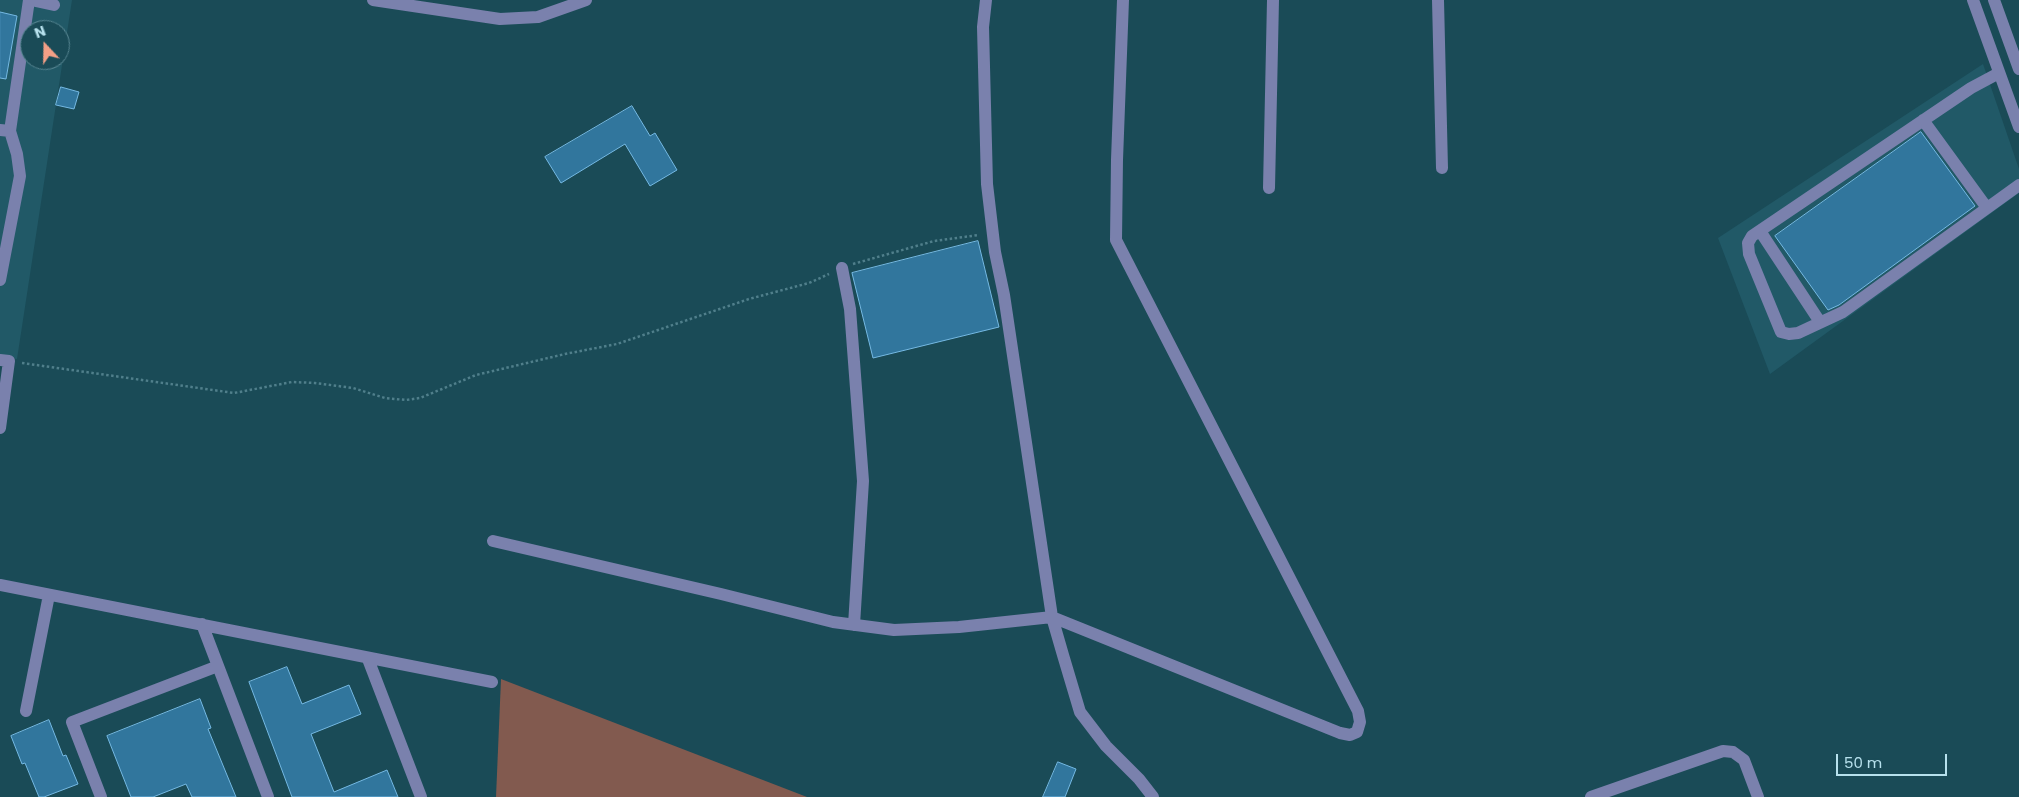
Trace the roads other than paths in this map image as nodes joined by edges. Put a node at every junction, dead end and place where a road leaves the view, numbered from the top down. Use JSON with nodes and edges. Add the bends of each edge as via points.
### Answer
{"nodes":[{"id":1,"x":30,"y":0,"type":"edge"},
{"id":2,"x":373,"y":0,"type":"edge"},
{"id":3,"x":586,"y":0,"type":"edge"},
{"id":4,"x":986,"y":0,"type":"edge"},
{"id":5,"x":1123,"y":0,"type":"edge"},
{"id":6,"x":1273,"y":0,"type":"edge"},
{"id":7,"x":1438,"y":0,"type":"edge"},
{"id":8,"x":1973,"y":0,"type":"edge"},
{"id":9,"x":1994,"y":0,"type":"edge"},
{"id":10,"x":54,"y":5,"type":"dead end"},
{"id":11,"x":2019,"y":68,"type":"edge"},
{"id":12,"x":2000,"y":73,"type":"junction"},
{"id":13,"x":1923,"y":120,"type":"junction"},
{"id":14,"x":2019,"y":127,"type":"edge"},
{"id":15,"x":5,"y":131,"type":"edge"},
{"id":16,"x":1442,"y":168,"type":"dead end"},
{"id":17,"x":2019,"y":185,"type":"edge"},
{"id":18,"x":1269,"y":188,"type":"dead end"},
{"id":19,"x":1987,"y":208,"type":"junction"},
{"id":20,"x":1760,"y":231,"type":"junction"},
{"id":21,"x":842,"y":268,"type":"road end"},
{"id":22,"x":0,"y":280,"type":"edge"},
{"id":23,"x":1820,"y":322,"type":"junction"},
{"id":24,"x":5,"y":361,"type":"edge"},
{"id":25,"x":0,"y":428,"type":"edge"},
{"id":26,"x":493,"y":541,"type":"dead end"},
{"id":27,"x":0,"y":585,"type":"edge"},
{"id":28,"x":49,"y":594,"type":"junction"},
{"id":29,"x":1052,"y":617,"type":"junction"},
{"id":30,"x":202,"y":624,"type":"junction"},
{"id":31,"x":854,"y":624,"type":"junction"},
{"id":32,"x":368,"y":658,"type":"junction"},
{"id":33,"x":218,"y":666,"type":"junction"},
{"id":34,"x":492,"y":682,"type":"dead end"},
{"id":35,"x":26,"y":711,"type":"dead end"},
{"id":36,"x":100,"y":797,"type":"edge"},
{"id":37,"x":268,"y":797,"type":"edge"},
{"id":38,"x":421,"y":797,"type":"edge"},
{"id":39,"x":1153,"y":797,"type":"edge"},
{"id":40,"x":1591,"y":797,"type":"edge"},
{"id":41,"x":1758,"y":797,"type":"edge"}],
"edges":[{"from":1,"to":10,"type":"street"},
{"from":1,"to":15,"type":"street"},
{"from":2,"to":3,"type":"street","via":[[500,19],[538,18]]},
{"from":4,"to":29,"type":"street","via":[[983,27],[986,184]]},
{"from":5,"to":29,"type":"street","via":[[1116,240],[1358,711],[1360,727],[1350,735],[1340,733]]},
{"from":6,"to":18,"type":"street"},
{"from":7,"to":16,"type":"street"},
{"from":8,"to":12,"type":"street"},
{"from":9,"to":11,"type":"street"},
{"from":12,"to":13,"type":"street"},
{"from":12,"to":14,"type":"street"},
{"from":13,"to":19,"type":"street"},
{"from":13,"to":20,"type":"street"},
{"from":15,"to":22,"type":"street","via":[[17,154],[20,176]]},
{"from":17,"to":19,"type":"street"},
{"from":19,"to":23,"type":"street","via":[[1843,312]]},
{"from":20,"to":23,"type":"street"},
{"from":20,"to":23,"type":"street","via":[[1748,243],[1749,254],[1781,332],[1798,333]]},
{"from":21,"to":31,"type":"street","via":[[850,309],[863,481]]},
{"from":24,"to":25,"type":"street"},
{"from":26,"to":31,"type":"street","via":[[833,622]]},
{"from":27,"to":28,"type":"street"},
{"from":28,"to":30,"type":"street"},
{"from":28,"to":35,"type":"street"},
{"from":29,"to":31,"type":"street","via":[[894,630]]},
{"from":29,"to":39,"type":"street","via":[[1080,712]]},
{"from":30,"to":32,"type":"street"},
{"from":30,"to":33,"type":"street"},
{"from":32,"to":34,"type":"street"},
{"from":32,"to":38,"type":"street"},
{"from":33,"to":36,"type":"street","via":[[72,722]]},
{"from":33,"to":37,"type":"street"},
{"from":40,"to":41,"type":"street","via":[[1723,751],[1733,752],[1744,760]]}]}
